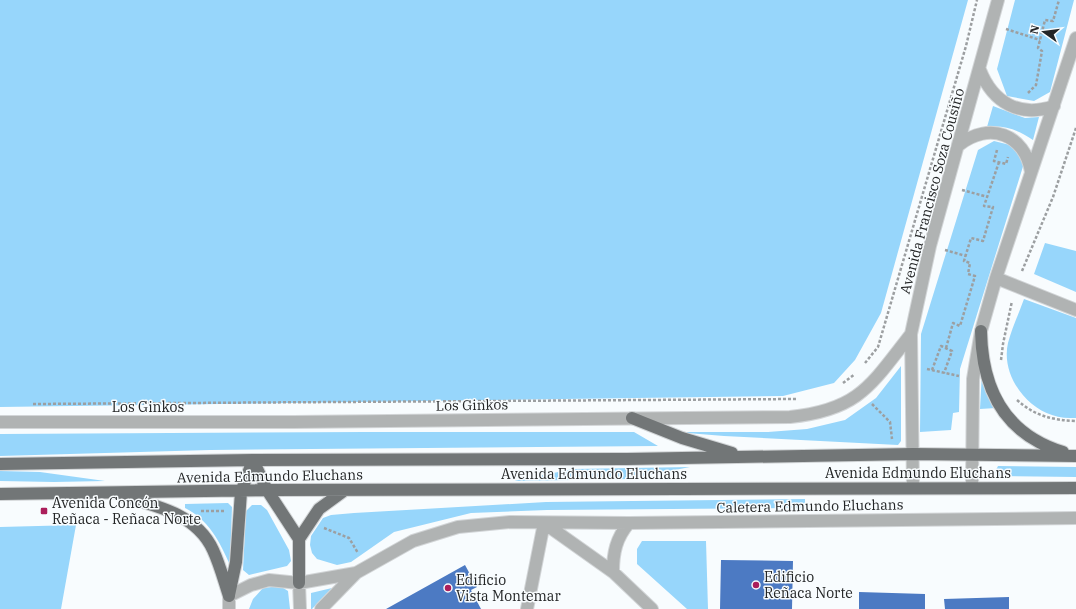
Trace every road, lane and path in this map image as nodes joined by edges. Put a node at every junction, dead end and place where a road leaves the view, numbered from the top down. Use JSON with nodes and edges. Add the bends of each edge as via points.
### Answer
{"nodes":[{"id":1,"x":977,"y":0,"type":"edge"},
{"id":2,"x":998,"y":0,"type":"edge"},
{"id":3,"x":1059,"y":0,"type":"edge"},
{"id":4,"x":992,"y":25,"type":"junction"},
{"id":5,"x":1076,"y":38,"type":"edge"},
{"id":6,"x":1040,"y":40,"type":"junction"},
{"id":7,"x":1074,"y":51,"type":"edge"},
{"id":8,"x":980,"y":70,"type":"junction"},
{"id":9,"x":1054,"y":106,"type":"junction"},
{"id":10,"x":1022,"y":110,"type":"junction"},
{"id":11,"x":1013,"y":140,"type":"junction"},
{"id":12,"x":960,"y":145,"type":"junction"},
{"id":13,"x":1032,"y":174,"type":"junction"},
{"id":14,"x":946,"y":187,"type":"junction"},
{"id":15,"x":988,"y":197,"type":"junction"},
{"id":16,"x":930,"y":246,"type":"junction"},
{"id":17,"x":966,"y":256,"type":"junction"},
{"id":18,"x":996,"y":278,"type":"junction"},
{"id":19,"x":1076,"y":310,"type":"edge"},
{"id":20,"x":981,"y":331,"type":"junction"},
{"id":21,"x":911,"y":334,"type":"junction"},
{"id":22,"x":946,"y":348,"type":"junction"},
{"id":23,"x":864,"y":365,"type":"dead end"},
{"id":24,"x":932,"y":370,"type":"dead end"},
{"id":25,"x":859,"y":371,"type":"dead end"},
{"id":26,"x":944,"y":373,"type":"dead end"},
{"id":27,"x":839,"y":387,"type":"dead end"},
{"id":28,"x":800,"y":398,"type":"dead end"},
{"id":29,"x":32,"y":404,"type":"dead end"},
{"id":30,"x":632,"y":418,"type":"junction"},
{"id":31,"x":1060,"y":420,"type":"dead end"},
{"id":32,"x":1076,"y":421,"type":"edge"},
{"id":33,"x":0,"y":422,"type":"edge"},
{"id":34,"x":913,"y":454,"type":"junction"},
{"id":35,"x":973,"y":454,"type":"junction"},
{"id":36,"x":1076,"y":455,"type":"edge"},
{"id":37,"x":742,"y":456,"type":"junction"},
{"id":38,"x":253,"y":460,"type":"junction"},
{"id":39,"x":0,"y":464,"type":"edge"},
{"id":40,"x":972,"y":487,"type":"junction"},
{"id":41,"x":913,"y":488,"type":"junction"},
{"id":42,"x":1076,"y":488,"type":"edge"},
{"id":43,"x":268,"y":490,"type":"junction"},
{"id":44,"x":346,"y":490,"type":"junction"},
{"id":45,"x":241,"y":492,"type":"junction"},
{"id":46,"x":112,"y":493,"type":"junction"},
{"id":47,"x":0,"y":494,"type":"edge"},
{"id":48,"x":1076,"y":518,"type":"edge"},
{"id":49,"x":544,"y":523,"type":"junction"},
{"id":50,"x":629,"y":523,"type":"junction"},
{"id":51,"x":299,"y":539,"type":"junction"},
{"id":52,"x":613,"y":572,"type":"junction"},
{"id":53,"x":356,"y":573,"type":"junction"},
{"id":54,"x":299,"y":583,"type":"junction"},
{"id":55,"x":229,"y":596,"type":"junction"},
{"id":56,"x":229,"y":609,"type":"edge"},
{"id":57,"x":300,"y":609,"type":"edge"},
{"id":58,"x":321,"y":609,"type":"edge"},
{"id":59,"x":527,"y":609,"type":"edge"},
{"id":60,"x":652,"y":609,"type":"edge"}],
"edges":[{"from":1,"to":23,"type":"path","via":[[966,46],[878,347]]},
{"from":2,"to":4,"type":"street","name":"Avenida Francisco Soza Cousiño"},
{"from":3,"to":6,"type":"path","via":[[1053,21],[1045,20]]},
{"from":4,"to":6,"type":"path"},
{"from":4,"to":8,"type":"street","name":"Avenida Francisco Soza Cousiño"},
{"from":5,"to":7,"type":"street"},
{"from":6,"to":10,"type":"path","via":[[1038,48],[1042,51],[1036,85],[1026,95]]},
{"from":7,"to":9,"type":"street"},
{"from":8,"to":10,"type":"street","via":[[991,92]]},
{"from":8,"to":12,"type":"street","name":"Avenida Francisco Soza Cousiño"},
{"from":9,"to":10,"type":"street","via":[[1035,111]]},
{"from":9,"to":13,"type":"street"},
{"from":11,"to":12,"type":"street","via":[[1002,134],[983,133],[974,135]]},
{"from":11,"to":13,"type":"street","via":[[1026,154]]},
{"from":11,"to":15,"type":"path","via":[[1006,164],[998,162]]},
{"from":12,"to":14,"type":"street","name":"Avenida Francisco Soza Cousiño"},
{"from":13,"to":18,"type":"street"},
{"from":14,"to":15,"type":"path"},
{"from":14,"to":16,"type":"street","name":"Avenida Francisco Soza Cousiño"},
{"from":15,"to":17,"type":"path","via":[[984,206],[993,207],[983,241],[971,238]]},
{"from":16,"to":17,"type":"path"},
{"from":16,"to":21,"type":"street","name":"Avenida Francisco Soza Cousiño"},
{"from":17,"to":22,"type":"path","via":[[964,262],[970,263],[968,274],[975,276],[960,326],[953,323]]},
{"from":18,"to":19,"type":"street"},
{"from":18,"to":20,"type":"street"},
{"from":20,"to":35,"type":"street","via":[[973,379]]},
{"from":20,"to":36,"type":"main road","via":[[985,374],[1002,410],[1024,433],[1054,449]]},
{"from":21,"to":30,"type":"street","name":"Los Ginkos","via":[[876,379],[851,400],[829,410],[790,417]]},
{"from":21,"to":34,"type":"street","name":"Avenida Francisco Soza Cousiño"},
{"from":22,"to":24,"type":"path","via":[[941,346]]},
{"from":22,"to":26,"type":"path","via":[[952,351]]},
{"from":25,"to":27,"type":"path"},
{"from":28,"to":29,"type":"path"},
{"from":30,"to":33,"type":"street","name":"Los Ginkos"},
{"from":30,"to":37,"type":"main road","via":[[682,438]]},
{"from":31,"to":32,"type":"path"},
{"from":34,"to":35,"type":"main road","name":"Avenida Edmundo Eluchans"},
{"from":34,"to":37,"type":"main road","name":"Avenida Edmundo Eluchans"},
{"from":34,"to":41,"type":"street","name":"Avenida Francisco Soza Cousiño"},
{"from":35,"to":36,"type":"main road","name":"Avenida Edmundo Eluchans"},
{"from":35,"to":40,"type":"street"},
{"from":37,"to":38,"type":"main road","name":"Avenida Edmundo Eluchans","via":[[627,459]]},
{"from":38,"to":39,"type":"main road","name":"Avenida Edmundo Eluchans"},
{"from":38,"to":43,"type":"main road"},
{"from":38,"to":45,"type":"main road"},
{"from":40,"to":41,"type":"main road","name":"Avenida Edmundo Eluchans"},
{"from":40,"to":42,"type":"main road","name":"Avenida Edmundo Eluchans"},
{"from":41,"to":44,"type":"main road","name":"Avenida Edmundo Eluchans"},
{"from":43,"to":44,"type":"main road","name":"Avenida Edmundo Eluchans"},
{"from":43,"to":45,"type":"main road","name":"Avenida Edmundo Eluchans"},
{"from":43,"to":51,"type":"main road"},
{"from":44,"to":51,"type":"main road","via":[[319,509]]},
{"from":45,"to":46,"type":"main road","name":"Avenida Edmundo Eluchans"},
{"from":45,"to":55,"type":"main road","via":[[236,562]]},
{"from":46,"to":47,"type":"main road","name":"Avenida Edmundo Eluchans"},
{"from":46,"to":55,"type":"main road","via":[[176,513],[188,521],[205,537],[213,549]]},
{"from":48,"to":50,"type":"street","name":"Caletera Edmundo Eluchans"},
{"from":49,"to":50,"type":"street","name":"Caletera Edmundo Eluchans"},
{"from":49,"to":52,"type":"street"},
{"from":49,"to":53,"type":"street","name":"Caletera Edmundo Eluchans","via":[[510,522],[458,527],[413,541]]},
{"from":49,"to":59,"type":"street"},
{"from":50,"to":52,"type":"street","via":[[620,534],[613,554]]},
{"from":51,"to":54,"type":"main road"},
{"from":52,"to":60,"type":"street"},
{"from":53,"to":54,"type":"street"},
{"from":53,"to":58,"type":"street"},
{"from":54,"to":55,"type":"street","via":[[269,580],[251,585]]},
{"from":54,"to":57,"type":"street"},
{"from":55,"to":56,"type":"street"}]}
